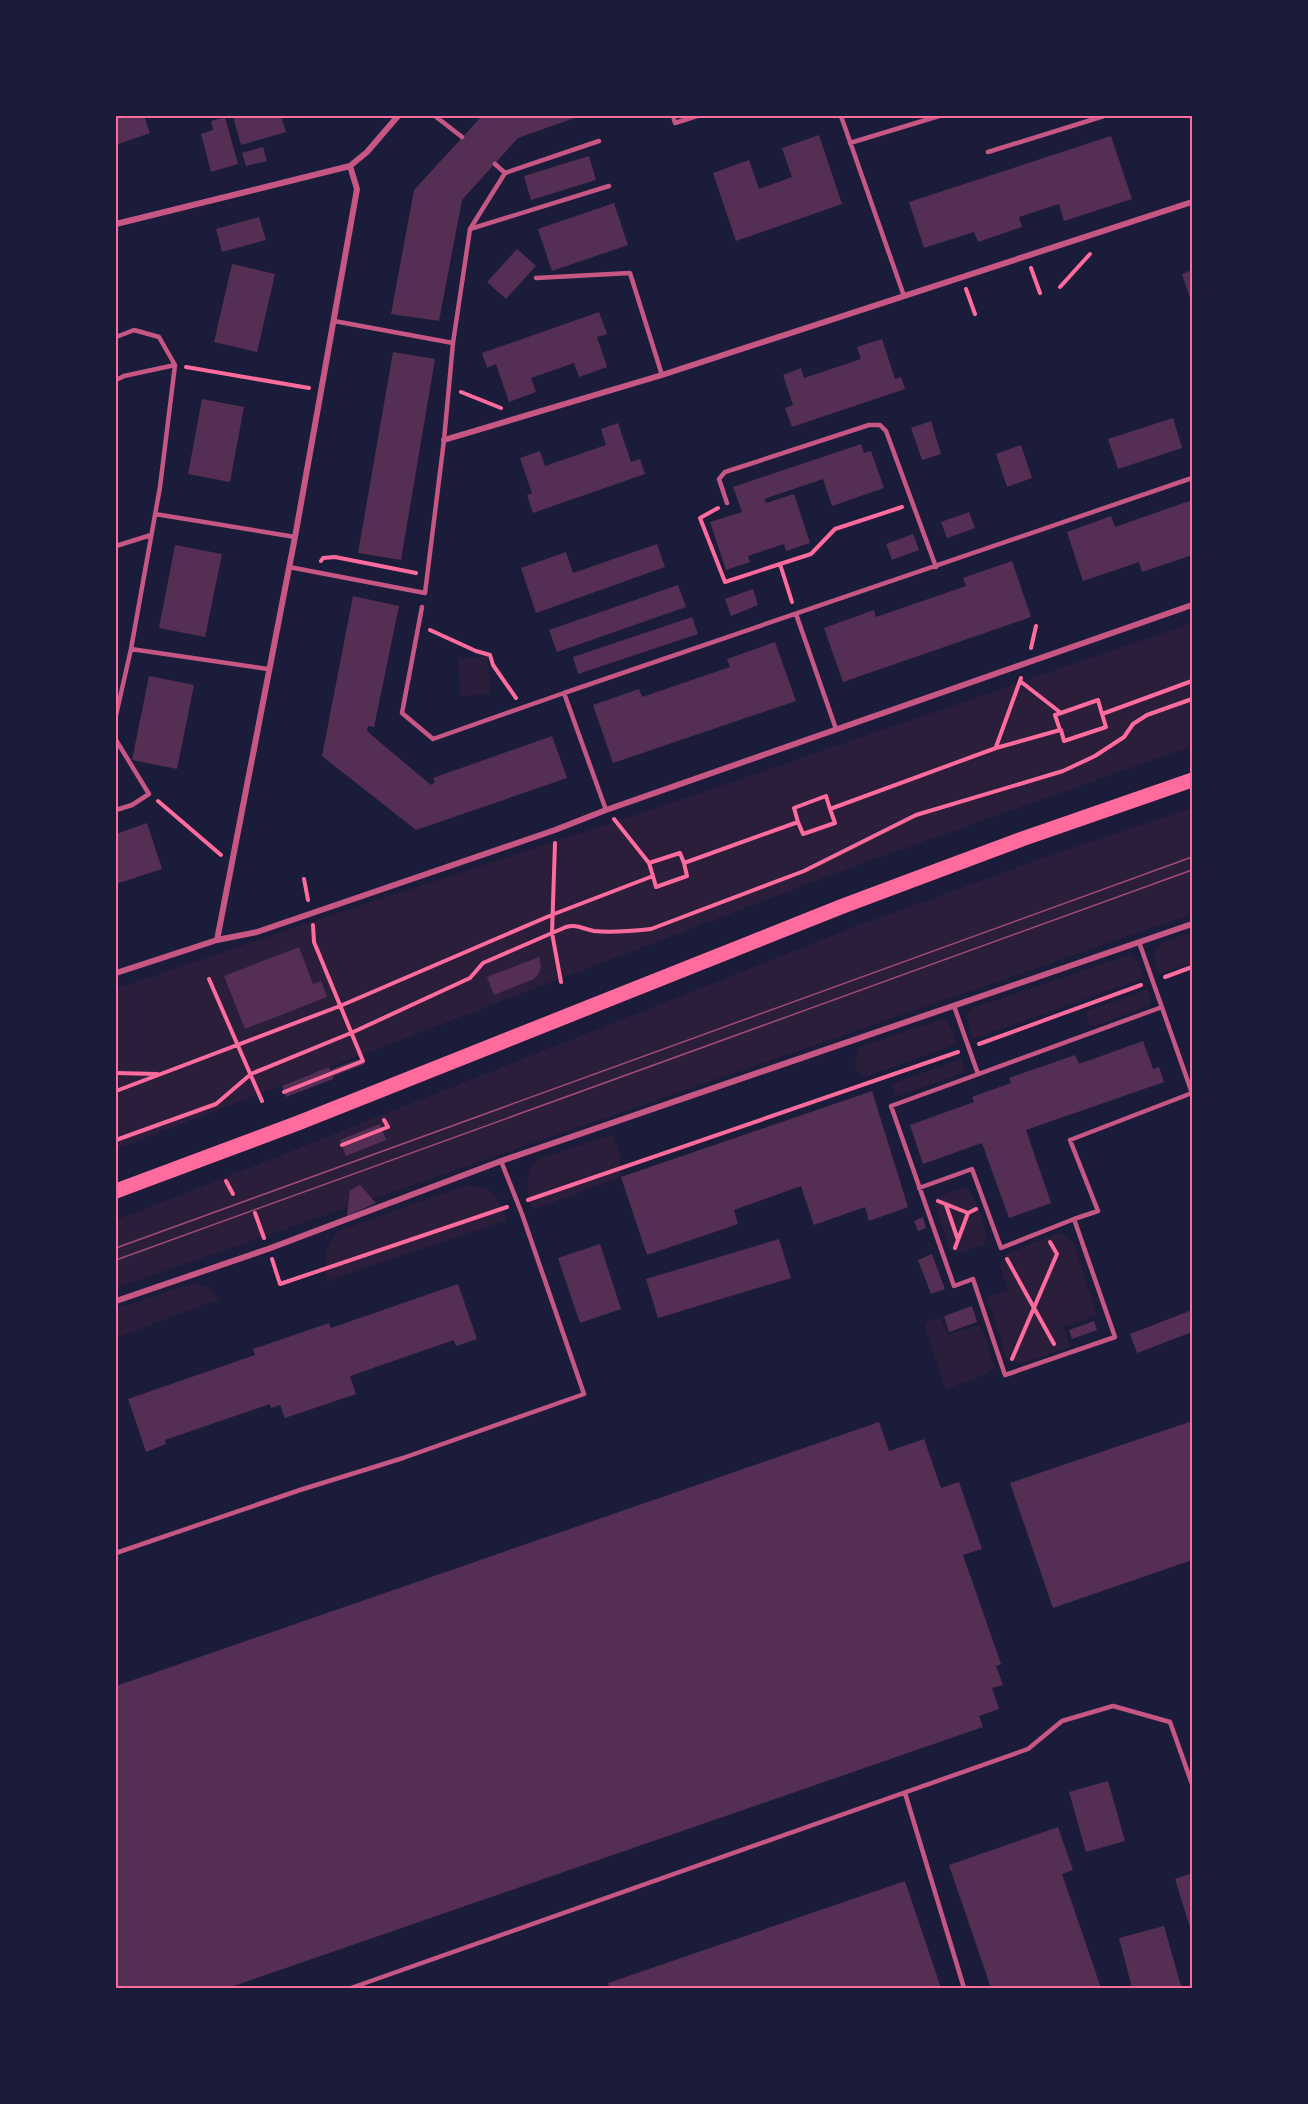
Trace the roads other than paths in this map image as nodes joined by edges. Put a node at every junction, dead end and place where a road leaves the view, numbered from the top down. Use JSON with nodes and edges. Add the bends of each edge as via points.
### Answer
{"nodes":[{"id":1,"x":398,"y":116,"type":"edge"},
{"id":2,"x":435,"y":116,"type":"edge"},
{"id":3,"x":673,"y":116,"type":"edge"},
{"id":4,"x":697,"y":116,"type":"edge"},
{"id":5,"x":840,"y":116,"type":"edge"},
{"id":6,"x":939,"y":116,"type":"edge"},
{"id":7,"x":1104,"y":116,"type":"edge"},
{"id":8,"x":462,"y":137,"type":"dead end"},
{"id":9,"x":599,"y":141,"type":"dead end"},
{"id":10,"x":850,"y":143,"type":"junction"},
{"id":11,"x":988,"y":152,"type":"dead end"},
{"id":12,"x":495,"y":164,"type":"dead end"},
{"id":13,"x":350,"y":166,"type":"junction"},
{"id":14,"x":506,"y":173,"type":"junction"},
{"id":15,"x":609,"y":186,"type":"dead end"},
{"id":16,"x":1192,"y":202,"type":"edge"},
{"id":17,"x":116,"y":224,"type":"edge"},
{"id":18,"x":470,"y":229,"type":"junction"},
{"id":19,"x":536,"y":278,"type":"dead end"},
{"id":20,"x":904,"y":296,"type":"junction"},
{"id":21,"x":334,"y":321,"type":"junction"},
{"id":22,"x":116,"y":337,"type":"edge"},
{"id":23,"x":453,"y":343,"type":"junction"},
{"id":24,"x":175,"y":365,"type":"junction"},
{"id":25,"x":662,"y":375,"type":"junction"},
{"id":26,"x":116,"y":380,"type":"edge"},
{"id":27,"x":444,"y":440,"type":"junction"},
{"id":28,"x":1192,"y":478,"type":"edge"},
{"id":29,"x":727,"y":502,"type":"road end"},
{"id":30,"x":154,"y":514,"type":"junction"},
{"id":31,"x":151,"y":535,"type":"junction"},
{"id":32,"x":295,"y":537,"type":"junction"},
{"id":33,"x":116,"y":546,"type":"edge"},
{"id":34,"x":289,"y":567,"type":"junction"},
{"id":35,"x":936,"y":567,"type":"junction"},
{"id":36,"x":1192,"y":605,"type":"edge"},
{"id":37,"x":422,"y":607,"type":"dead end"},
{"id":38,"x":796,"y":614,"type":"junction"},
{"id":39,"x":131,"y":648,"type":"junction"},
{"id":40,"x":268,"y":669,"type":"junction"},
{"id":41,"x":564,"y":693,"type":"junction"},
{"id":42,"x":116,"y":715,"type":"edge"},
{"id":43,"x":836,"y":729,"type":"junction"},
{"id":44,"x":116,"y":740,"type":"edge"},
{"id":45,"x":1192,"y":780,"type":"edge"},
{"id":46,"x":116,"y":810,"type":"edge"},
{"id":47,"x":606,"y":810,"type":"junction"},
{"id":48,"x":1192,"y":924,"type":"edge"},
{"id":49,"x":217,"y":940,"type":"junction"},
{"id":50,"x":1139,"y":942,"type":"junction"},
{"id":51,"x":116,"y":973,"type":"edge"},
{"id":52,"x":954,"y":1006,"type":"junction"},
{"id":53,"x":1162,"y":1007,"type":"junction"},
{"id":54,"x":978,"y":1074,"type":"junction"},
{"id":55,"x":501,"y":1161,"type":"junction"},
{"id":56,"x":920,"y":1188,"type":"junction"},
{"id":57,"x":116,"y":1191,"type":"edge"},
{"id":58,"x":1074,"y":1219,"type":"junction"},
{"id":59,"x":116,"y":1301,"type":"edge"},
{"id":60,"x":116,"y":1552,"type":"edge"},
{"id":61,"x":1192,"y":1784,"type":"edge"},
{"id":62,"x":905,"y":1793,"type":"junction"},
{"id":63,"x":351,"y":1989,"type":"edge"},
{"id":64,"x":964,"y":1989,"type":"edge"}],
"edges":[{"from":1,"to":13,"type":"street"},
{"from":2,"to":8,"type":"lane"},
{"from":3,"to":4,"type":"lane","via":[[675,123]]},
{"from":5,"to":10,"type":"lane"},
{"from":6,"to":10,"type":"lane"},
{"from":7,"to":11,"type":"lane"},
{"from":9,"to":14,"type":"lane"},
{"from":10,"to":20,"type":"lane"},
{"from":12,"to":14,"type":"lane"},
{"from":13,"to":17,"type":"street"},
{"from":13,"to":21,"type":"street","via":[[357,189]]},
{"from":14,"to":18,"type":"lane"},
{"from":15,"to":18,"type":"lane"},
{"from":16,"to":20,"type":"street"},
{"from":18,"to":23,"type":"lane"},
{"from":19,"to":25,"type":"lane","via":[[630,273]]},
{"from":20,"to":25,"type":"street"},
{"from":21,"to":23,"type":"lane"},
{"from":21,"to":32,"type":"street"},
{"from":22,"to":24,"type":"lane","via":[[134,330],[159,337]]},
{"from":23,"to":27,"type":"lane"},
{"from":24,"to":26,"type":"lane"},
{"from":24,"to":30,"type":"lane"},
{"from":25,"to":27,"type":"street"},
{"from":27,"to":34,"type":"lane","via":[[424,593]]},
{"from":28,"to":35,"type":"lane"},
{"from":29,"to":35,"type":"lane","via":[[719,479],[725,472],[880,424],[886,430]]},
{"from":30,"to":31,"type":"lane"},
{"from":30,"to":32,"type":"lane"},
{"from":31,"to":33,"type":"lane"},
{"from":31,"to":39,"type":"lane"},
{"from":32,"to":34,"type":"street"},
{"from":34,"to":40,"type":"street"},
{"from":35,"to":38,"type":"lane"},
{"from":36,"to":43,"type":"street"},
{"from":37,"to":41,"type":"lane","via":[[402,713],[433,739]]},
{"from":38,"to":41,"type":"lane"},
{"from":38,"to":43,"type":"lane"},
{"from":39,"to":40,"type":"lane"},
{"from":39,"to":42,"type":"lane"},
{"from":40,"to":49,"type":"street"},
{"from":41,"to":47,"type":"lane"},
{"from":43,"to":47,"type":"street"},
{"from":44,"to":46,"type":"lane","via":[[150,794]]},
{"from":45,"to":57,"type":"main road","via":[[843,906],[298,1123]]},
{"from":47,"to":49,"type":"street","via":[[257,932]]},
{"from":48,"to":50,"type":"street"},
{"from":49,"to":51,"type":"street"},
{"from":50,"to":52,"type":"street"},
{"from":50,"to":53,"type":"lane"},
{"from":52,"to":54,"type":"lane"},
{"from":52,"to":55,"type":"street"},
{"from":53,"to":54,"type":"lane"},
{"from":53,"to":58,"type":"lane","via":[[1192,1093],[1070,1140],[1098,1211]]},
{"from":54,"to":56,"type":"lane","via":[[891,1106]]},
{"from":55,"to":59,"type":"street","via":[[268,1249]]},
{"from":55,"to":60,"type":"lane","via":[[584,1394]]},
{"from":56,"to":58,"type":"lane","via":[[972,1169],[1001,1248]]},
{"from":56,"to":58,"type":"lane","via":[[954,1286],[973,1279],[1005,1375],[1115,1337]]},
{"from":61,"to":62,"type":"lane","via":[[1170,1722],[1113,1706],[1062,1721],[1028,1749]]},
{"from":62,"to":63,"type":"lane"},
{"from":62,"to":64,"type":"lane"}]}
